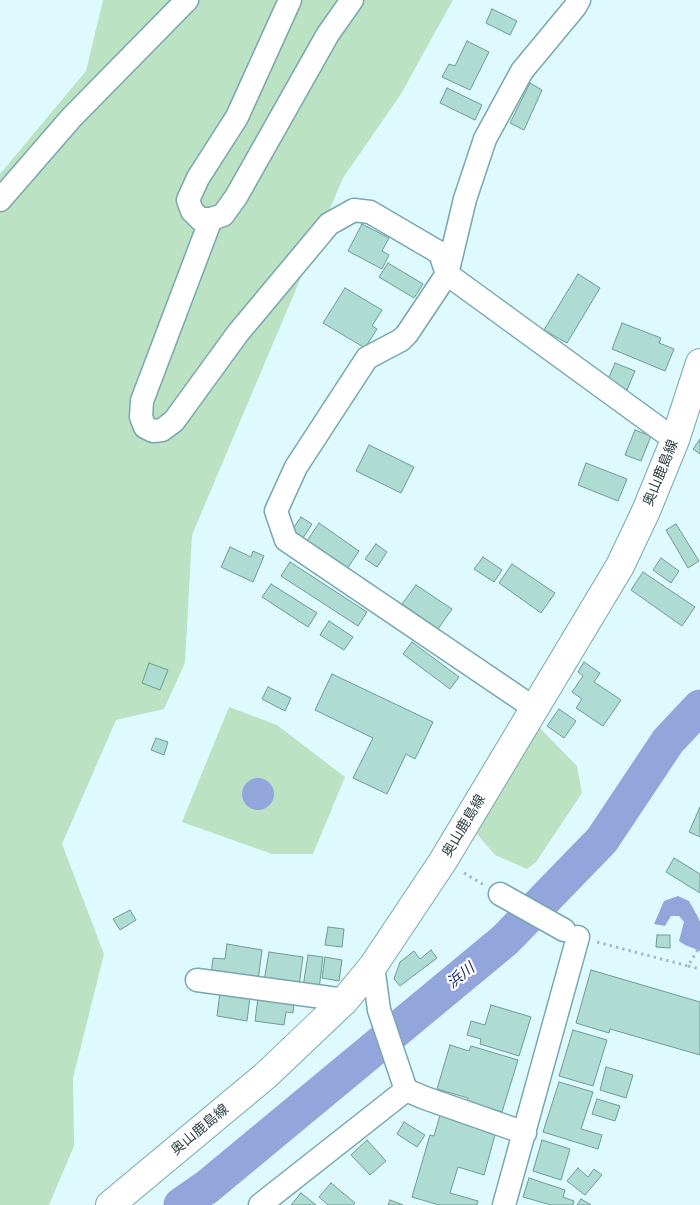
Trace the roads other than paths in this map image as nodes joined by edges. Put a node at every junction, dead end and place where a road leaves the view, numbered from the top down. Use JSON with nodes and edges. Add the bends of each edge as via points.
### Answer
{"nodes":[{"id":1,"x":187,"y":0,"type":"edge"},
{"id":2,"x":290,"y":0,"type":"edge"},
{"id":3,"x":352,"y":0,"type":"edge"},
{"id":4,"x":579,"y":0,"type":"edge"},
{"id":5,"x":0,"y":200,"type":"edge"},
{"id":6,"x":211,"y":219,"type":"junction"},
{"id":7,"x":446,"y":274,"type":"junction"},
{"id":8,"x":700,"y":362,"type":"edge"},
{"id":9,"x":675,"y":440,"type":"junction"},
{"id":10,"x":534,"y":708,"type":"junction"},
{"id":11,"x":500,"y":894,"type":"road end"},
{"id":12,"x":373,"y":966,"type":"junction"},
{"id":13,"x":197,"y":980,"type":"dead end"},
{"id":14,"x":344,"y":1000,"type":"junction"},
{"id":15,"x":403,"y":1079,"type":"junction"},
{"id":16,"x":525,"y":1133,"type":"junction"},
{"id":17,"x":110,"y":1205,"type":"edge"},
{"id":18,"x":260,"y":1205,"type":"edge"},
{"id":19,"x":504,"y":1205,"type":"edge"}],
"edges":[{"from":1,"to":5,"type":"street","via":[[72,117]]},
{"from":2,"to":6,"type":"street","via":[[236,117],[188,200],[192,212],[200,219]]},
{"from":3,"to":6,"type":"street","via":[[328,34],[236,197],[223,215]]},
{"from":4,"to":7,"type":"street","via":[[522,71],[485,139],[465,199]]},
{"from":6,"to":7,"type":"street","via":[[142,401],[141,417],[145,426],[153,430],[162,430],[174,421],[238,333],[329,224],[354,210],[370,212],[440,253]]},
{"from":7,"to":9,"type":"street"},
{"from":7,"to":10,"type":"street","via":[[407,334],[367,358],[296,467],[276,511],[286,540]]},
{"from":8,"to":9,"type":"main road","name":"奥山鹿島線"},
{"from":9,"to":10,"type":"main road","name":"奥山鹿島線","via":[[620,566]]},
{"from":10,"to":12,"type":"main road","name":"奥山鹿島線","via":[[443,860]]},
{"from":11,"to":16,"type":"street","via":[[571,934]]},
{"from":12,"to":14,"type":"main road","name":"奥山鹿島線"},
{"from":12,"to":15,"type":"street","via":[[379,1010]]},
{"from":13,"to":14,"type":"street"},
{"from":14,"to":17,"type":"main road","name":"奥山鹿島線","via":[[265,1076]]},
{"from":15,"to":16,"type":"street","via":[[425,1098]]},
{"from":15,"to":18,"type":"street"},
{"from":16,"to":19,"type":"street"}]}
